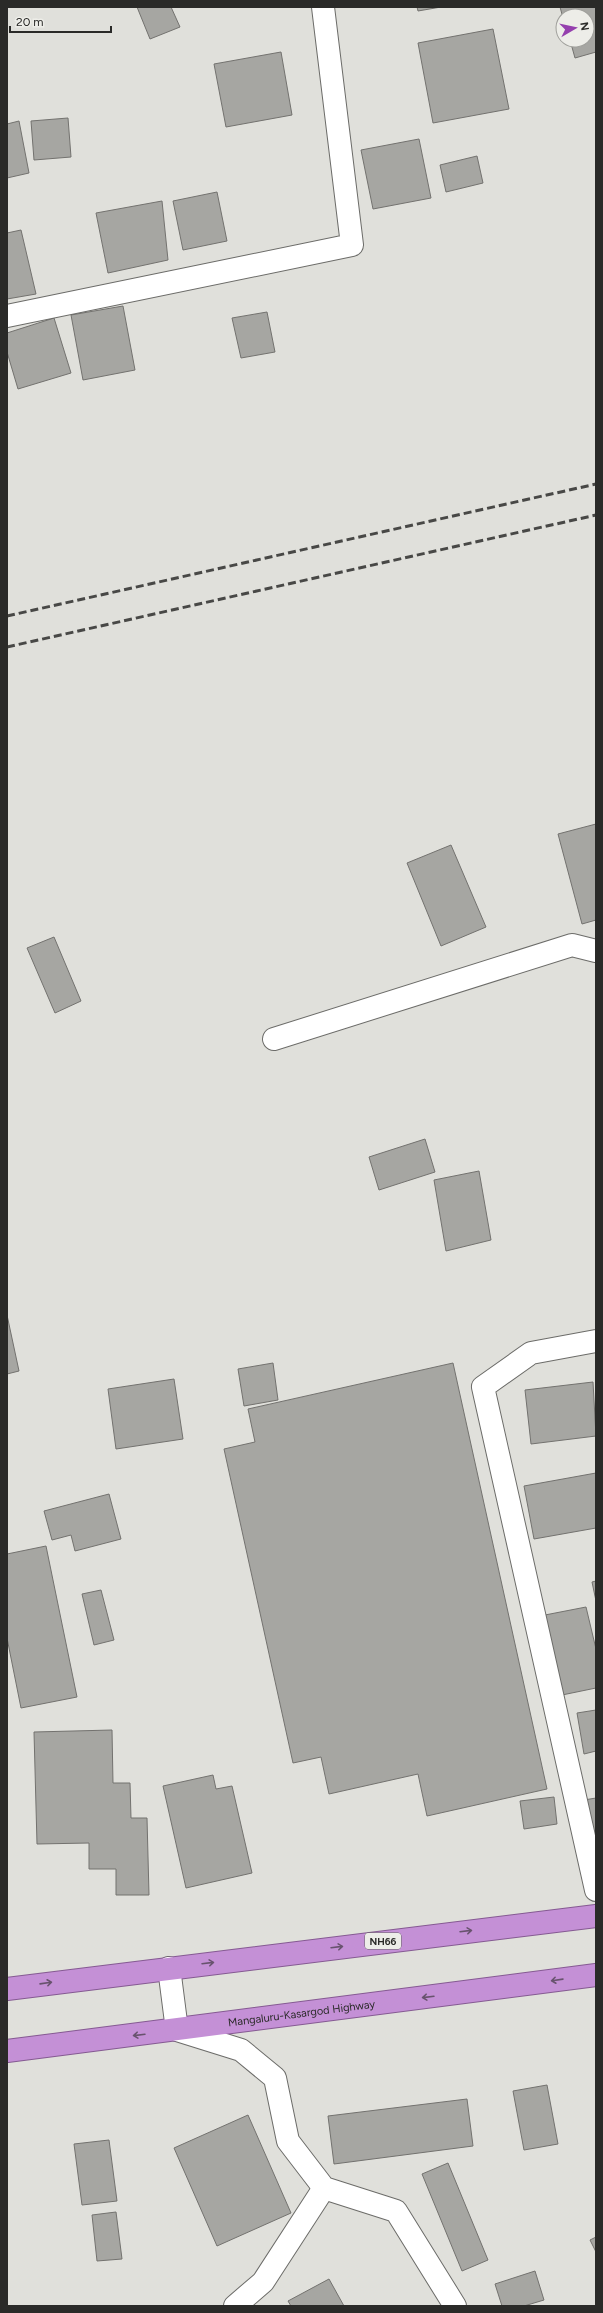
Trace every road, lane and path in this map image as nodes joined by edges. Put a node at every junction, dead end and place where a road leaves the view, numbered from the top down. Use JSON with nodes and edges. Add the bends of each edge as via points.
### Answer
{"nodes":[{"id":1,"x":323,"y":7,"type":"edge"},
{"id":2,"x":7,"y":316,"type":"edge"},
{"id":3,"x":596,"y":951,"type":"edge"},
{"id":4,"x":274,"y":1039,"type":"dead end"},
{"id":5,"x":596,"y":1341,"type":"edge"},
{"id":6,"x":596,"y":1890,"type":"edge"},
{"id":7,"x":596,"y":1916,"type":"edge"},
{"id":8,"x":169,"y":1968,"type":"junction"},
{"id":9,"x":596,"y":1975,"type":"edge"},
{"id":10,"x":7,"y":1989,"type":"edge"},
{"id":11,"x":177,"y":2030,"type":"junction"},
{"id":12,"x":7,"y":2051,"type":"edge"},
{"id":13,"x":324,"y":2188,"type":"junction"},
{"id":14,"x":235,"y":2306,"type":"edge"},
{"id":15,"x":455,"y":2306,"type":"edge"}],
"edges":[{"from":1,"to":2,"type":"street","via":[[352,246]]},
{"from":3,"to":4,"type":"street","via":[[572,945]]},
{"from":5,"to":6,"type":"street","via":[[531,1353],[483,1387]]},
{"from":8,"to":7,"type":"highway","number":"NH66","one_way":true},
{"from":10,"to":8,"type":"highway","number":"NH66","one_way":true},
{"from":8,"to":11,"type":"street"},
{"from":9,"to":11,"type":"highway","name":"Mangaluru-Kasargod Highway","one_way":true},
{"from":11,"to":12,"type":"highway","name":"Mangaluru-Kasargod Highway","one_way":true},
{"from":11,"to":13,"type":"street","via":[[241,2050],[275,2078],[288,2141]]},
{"from":13,"to":14,"type":"street","via":[[263,2282]]},
{"from":13,"to":15,"type":"street","via":[[396,2211]]}]}
